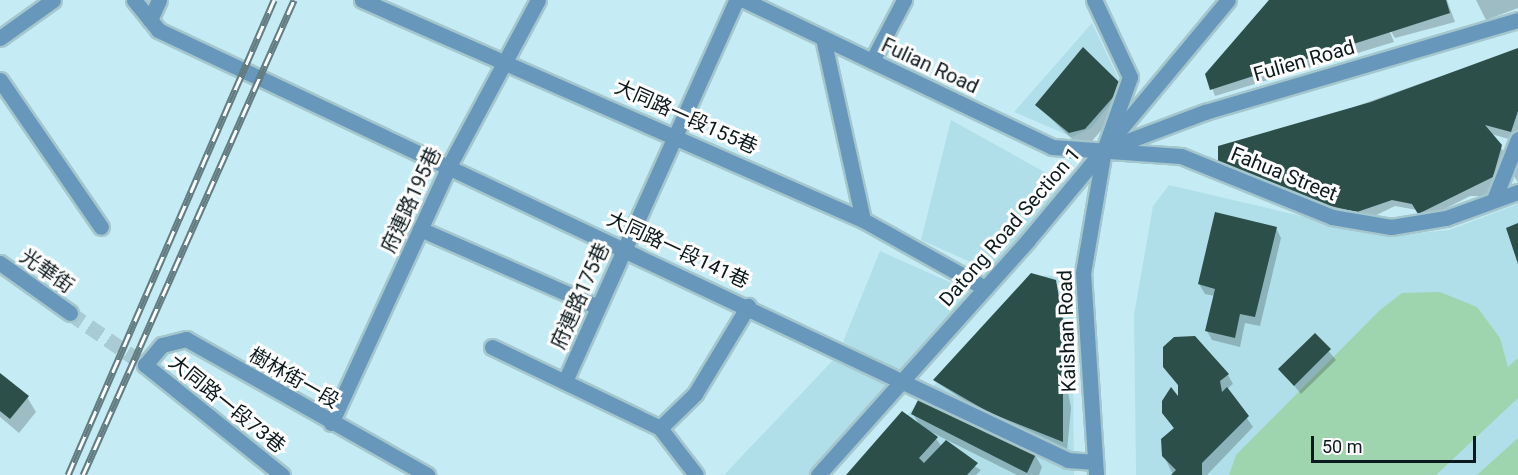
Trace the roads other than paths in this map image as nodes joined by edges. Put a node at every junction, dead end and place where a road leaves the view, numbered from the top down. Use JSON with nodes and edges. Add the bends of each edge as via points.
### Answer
{"nodes":[{"id":1,"x":53,"y":0,"type":"edge"},
{"id":2,"x":134,"y":0,"type":"edge"},
{"id":3,"x":159,"y":0,"type":"edge"},
{"id":4,"x":362,"y":0,"type":"edge"},
{"id":5,"x":538,"y":0,"type":"edge"},
{"id":6,"x":736,"y":0,"type":"edge"},
{"id":7,"x":744,"y":0,"type":"edge"},
{"id":8,"x":904,"y":0,"type":"edge"},
{"id":9,"x":1094,"y":0,"type":"edge"},
{"id":10,"x":1228,"y":0,"type":"edge"},
{"id":11,"x":150,"y":20,"type":"junction"},
{"id":12,"x":1518,"y":20,"type":"edge"},
{"id":13,"x":0,"y":38,"type":"edge"},
{"id":14,"x":823,"y":38,"type":"junction"},
{"id":15,"x":509,"y":61,"type":"junction"},
{"id":16,"x":872,"y":61,"type":"junction"},
{"id":17,"x":0,"y":81,"type":"edge"},
{"id":18,"x":676,"y":135,"type":"junction"},
{"id":19,"x":1518,"y":139,"type":"edge"},
{"id":20,"x":1104,"y":150,"type":"junction"},
{"id":21,"x":449,"y":166,"type":"junction"},
{"id":22,"x":1518,"y":192,"type":"edge"},
{"id":23,"x":1495,"y":197,"type":"junction"},
{"id":24,"x":863,"y":220,"type":"junction"},
{"id":25,"x":101,"y":228,"type":"dead end"},
{"id":26,"x":420,"y":229,"type":"junction"},
{"id":27,"x":624,"y":248,"type":"junction"},
{"id":28,"x":0,"y":263,"type":"edge"},
{"id":29,"x":986,"y":288,"type":"junction"},
{"id":30,"x":748,"y":306,"type":"junction"},
{"id":31,"x":598,"y":307,"type":"junction"},
{"id":32,"x":70,"y":313,"type":"tunnel mouth"},
{"id":33,"x":492,"y":346,"type":"dead end"},
{"id":34,"x":145,"y":365,"type":"joint"},
{"id":35,"x":566,"y":379,"type":"junction"},
{"id":36,"x":906,"y":381,"type":"junction"},
{"id":37,"x":331,"y":423,"type":"junction"},
{"id":38,"x":660,"y":428,"type":"junction"},
{"id":39,"x":1096,"y":469,"type":"edge"},
{"id":40,"x":282,"y":475,"type":"edge"},
{"id":41,"x":427,"y":475,"type":"edge"},
{"id":42,"x":696,"y":475,"type":"edge"},
{"id":43,"x":818,"y":475,"type":"edge"}],
"edges":[{"from":1,"to":13,"type":"street"},
{"from":2,"to":11,"type":"street","name":"大同路一段141巷"},
{"from":3,"to":11,"type":"street"},
{"from":4,"to":15,"type":"street","name":"大同路一段155巷"},
{"from":5,"to":15,"type":"street","name":"府連路195巷"},
{"from":6,"to":18,"type":"street","name":"府連路175巷"},
{"from":7,"to":14,"type":"street","name":"Fulian Road"},
{"from":8,"to":16,"type":"street"},
{"from":9,"to":20,"type":"street","via":[[1130,77]]},
{"from":10,"to":20,"type":"street","name":"Datong Road Section 1"},
{"from":11,"to":21,"type":"street","name":"大同路一段141巷","via":[[158,30]]},
{"from":12,"to":20,"type":"street","name":"Fulien Road","via":[[1205,112]]},
{"from":14,"to":16,"type":"street","name":"Fulian Road"},
{"from":14,"to":24,"type":"street"},
{"from":15,"to":18,"type":"street","name":"大同路一段155巷"},
{"from":15,"to":21,"type":"street","name":"府連路195巷"},
{"from":16,"to":20,"type":"street","name":"Fulian Road","via":[[1052,147]]},
{"from":17,"to":25,"type":"street"},
{"from":18,"to":24,"type":"street","name":"大同路一段155巷"},
{"from":18,"to":27,"type":"street","name":"府連路175巷"},
{"from":19,"to":23,"type":"street"},
{"from":20,"to":23,"type":"street","name":"Fahua Street","via":[[1181,156],[1332,217],[1391,227],[1446,219]]},
{"from":20,"to":29,"type":"street","name":"Datong Road Section 1"},
{"from":20,"to":39,"type":"street","name":"Kaishan Road","via":[[1083,273]]},
{"from":21,"to":26,"type":"street","name":"府連路195巷"},
{"from":21,"to":27,"type":"street","name":"大同路一段141巷"},
{"from":22,"to":23,"type":"street","name":"Fahua Street"},
{"from":24,"to":29,"type":"street","name":"大同路一段155巷"},
{"from":26,"to":31,"type":"street"},
{"from":26,"to":37,"type":"street","name":"府連路195巷"},
{"from":27,"to":30,"type":"street","name":"大同路一段141巷"},
{"from":27,"to":31,"type":"street","name":"府連路175巷"},
{"from":28,"to":32,"type":"street","name":"光華街"},
{"from":29,"to":36,"type":"street","name":"Datong Road Section 1"},
{"from":30,"to":36,"type":"street","name":"大同路一段141巷"},
{"from":30,"to":38,"type":"street","via":[[695,394]]},
{"from":31,"to":35,"type":"street","name":"府連路175巷"},
{"from":33,"to":35,"type":"street"},
{"from":34,"to":37,"type":"street","name":"樹林街一段","via":[[162,345],[186,339]]},
{"from":34,"to":40,"type":"street","name":"大同路一段73巷"},
{"from":35,"to":38,"type":"street"},
{"from":36,"to":39,"type":"street","name":"大同路一段141巷","via":[[1068,460]]},
{"from":36,"to":43,"type":"street","name":"Datong Road Section 1"},
{"from":37,"to":41,"type":"street","name":"樹林街一段"},
{"from":38,"to":42,"type":"street"}]}
